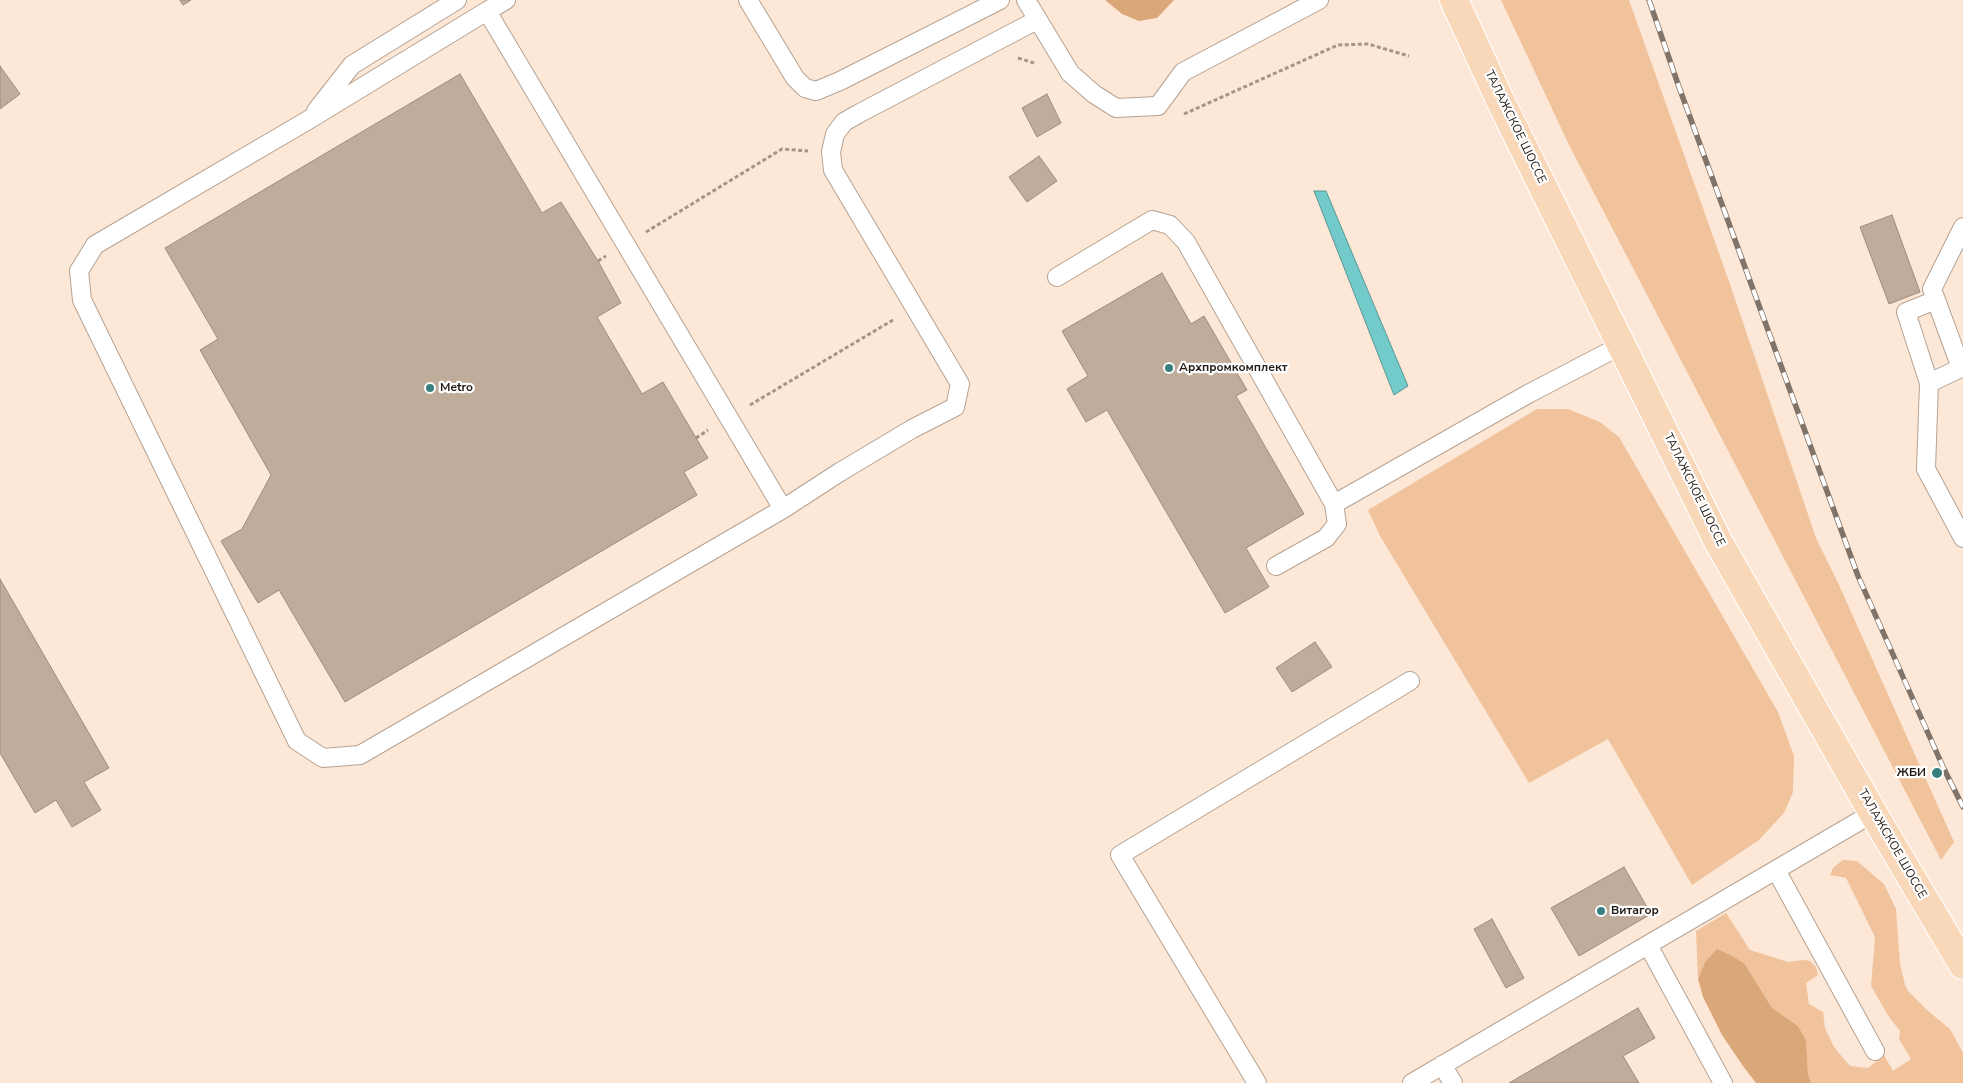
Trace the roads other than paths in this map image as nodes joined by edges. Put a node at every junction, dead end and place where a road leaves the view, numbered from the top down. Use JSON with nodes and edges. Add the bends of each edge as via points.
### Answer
{"nodes":[{"id":1,"x":456,"y":0,"type":"edge"},
{"id":2,"x":506,"y":0,"type":"edge"},
{"id":3,"x":748,"y":0,"type":"edge"},
{"id":4,"x":1000,"y":0,"type":"edge"},
{"id":5,"x":1026,"y":0,"type":"edge"},
{"id":6,"x":1318,"y":0,"type":"edge"},
{"id":7,"x":1454,"y":0,"type":"edge"},
{"id":8,"x":486,"y":11,"type":"junction"},
{"id":9,"x":1037,"y":20,"type":"junction"},
{"id":10,"x":310,"y":119,"type":"junction"},
{"id":11,"x":1963,"y":227,"type":"edge"},
{"id":12,"x":1057,"y":277,"type":"dead end"},
{"id":13,"x":1936,"y":300,"type":"junction"},
{"id":14,"x":1622,"y":344,"type":"junction"},
{"id":15,"x":1962,"y":368,"type":"edge"},
{"id":16,"x":1929,"y":383,"type":"junction"},
{"id":17,"x":1334,"y":504,"type":"junction"},
{"id":18,"x":783,"y":509,"type":"junction"},
{"id":19,"x":1963,"y":538,"type":"edge"},
{"id":20,"x":1276,"y":566,"type":"dead end"},
{"id":21,"x":1410,"y":681,"type":"dead end"},
{"id":22,"x":1873,"y":813,"type":"junction"},
{"id":23,"x":1776,"y":870,"type":"junction"},
{"id":24,"x":1648,"y":945,"type":"junction"},
{"id":25,"x":1963,"y":966,"type":"edge"},
{"id":26,"x":1875,"y":1051,"type":"dead end"},
{"id":27,"x":1442,"y":1065,"type":"junction"},
{"id":28,"x":1257,"y":1083,"type":"edge"},
{"id":29,"x":1412,"y":1083,"type":"edge"},
{"id":30,"x":1453,"y":1083,"type":"edge"},
{"id":31,"x":1723,"y":1083,"type":"edge"}],
"edges":[{"from":1,"to":10,"type":"lane","via":[[352,65]]},
{"from":2,"to":8,"type":"lane"},
{"from":3,"to":4,"type":"lane","via":[[795,78],[805,88],[816,91]]},
{"from":5,"to":9,"type":"lane"},
{"from":6,"to":9,"type":"lane","via":[[1183,72],[1158,106],[1116,108],[1094,94],[1070,73]]},
{"from":7,"to":14,"type":"main road","name":"ТАЛАЖСКОЕ ШОССЕ","via":[[1500,100]]},
{"from":8,"to":10,"type":"lane"},
{"from":8,"to":18,"type":"lane"},
{"from":9,"to":18,"type":"lane","via":[[858,114],[844,122],[836,134],[831,152],[832,170],[960,384],[955,407],[912,429]]},
{"from":10,"to":18,"type":"lane","via":[[95,246],[79,271],[82,300],[297,741],[322,758],[360,755]]},
{"from":11,"to":13,"type":"lane","via":[[1932,289]]},
{"from":12,"to":17,"type":"lane","via":[[1152,220],[1170,225],[1186,242]]},
{"from":13,"to":15,"type":"lane"},
{"from":13,"to":16,"type":"lane","via":[[1906,312]]},
{"from":14,"to":17,"type":"lane"},
{"from":14,"to":22,"type":"main road","name":"ТАЛАЖСКОЕ ШОССЕ","via":[[1719,543]]},
{"from":15,"to":16,"type":"lane"},
{"from":16,"to":19,"type":"lane","via":[[1926,469]]},
{"from":17,"to":20,"type":"lane","via":[[1337,524],[1326,538]]},
{"from":21,"to":28,"type":"lane","via":[[1120,855]]},
{"from":22,"to":23,"type":"lane"},
{"from":22,"to":25,"type":"main road","name":"ТАЛАЖСКОЕ ШОССЕ"},
{"from":23,"to":24,"type":"lane"},
{"from":23,"to":26,"type":"lane"},
{"from":24,"to":27,"type":"lane"},
{"from":24,"to":31,"type":"lane"},
{"from":27,"to":29,"type":"lane"},
{"from":27,"to":30,"type":"lane"}]}
